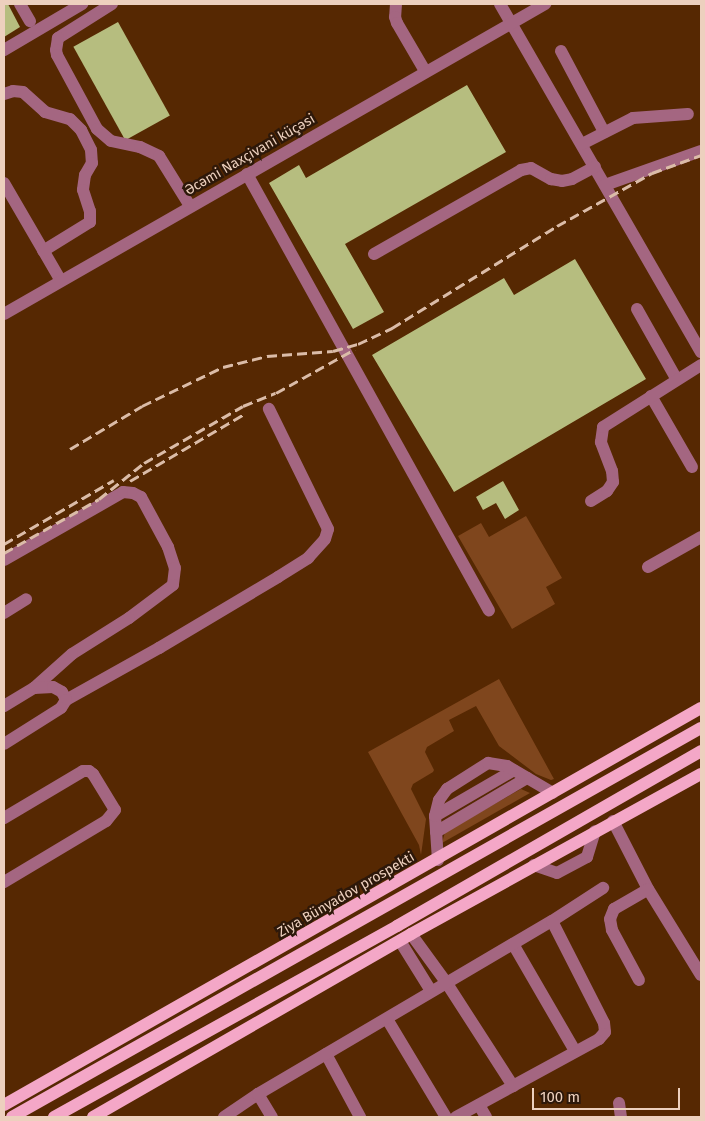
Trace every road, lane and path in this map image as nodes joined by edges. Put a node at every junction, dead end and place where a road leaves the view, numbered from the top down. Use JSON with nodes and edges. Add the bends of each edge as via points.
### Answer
{"nodes":[{"id":1,"x":20,"y":4,"type":"edge"},
{"id":2,"x":82,"y":4,"type":"edge"},
{"id":3,"x":112,"y":4,"type":"edge"},
{"id":4,"x":396,"y":4,"type":"edge"},
{"id":5,"x":500,"y":4,"type":"edge"},
{"id":6,"x":545,"y":4,"type":"edge"},
{"id":7,"x":30,"y":21,"type":"dead end"},
{"id":8,"x":511,"y":22,"type":"junction"},
{"id":9,"x":4,"y":50,"type":"edge"},
{"id":10,"x":561,"y":51,"type":"dead end"},
{"id":11,"x":425,"y":71,"type":"junction"},
{"id":12,"x":4,"y":94,"type":"edge"},
{"id":13,"x":688,"y":114,"type":"dead end"},
{"id":14,"x":604,"y":132,"type":"junction"},
{"id":15,"x":582,"y":144,"type":"junction"},
{"id":16,"x":701,"y":151,"type":"edge"},
{"id":17,"x":596,"y":167,"type":"junction"},
{"id":18,"x":247,"y":174,"type":"junction"},
{"id":19,"x":4,"y":183,"type":"edge"},
{"id":20,"x":605,"y":185,"type":"junction"},
{"id":21,"x":190,"y":206,"type":"junction"},
{"id":22,"x":43,"y":251,"type":"junction"},
{"id":23,"x":374,"y":254,"type":"dead end"},
{"id":24,"x":61,"y":281,"type":"junction"},
{"id":25,"x":637,"y":309,"type":"dead end"},
{"id":26,"x":4,"y":314,"type":"edge"},
{"id":27,"x":701,"y":352,"type":"edge"},
{"id":28,"x":701,"y":365,"type":"edge"},
{"id":29,"x":677,"y":380,"type":"junction"},
{"id":30,"x":651,"y":396,"type":"junction"},
{"id":31,"x":269,"y":409,"type":"dead end"},
{"id":32,"x":692,"y":467,"type":"dead end"},
{"id":33,"x":591,"y":501,"type":"dead end"},
{"id":34,"x":701,"y":536,"type":"edge"},
{"id":35,"x":4,"y":560,"type":"edge"},
{"id":36,"x":648,"y":567,"type":"dead end"},
{"id":37,"x":26,"y":599,"type":"dead end"},
{"id":38,"x":489,"y":610,"type":"dead end"},
{"id":39,"x":4,"y":613,"type":"edge"},
{"id":40,"x":34,"y":688,"type":"junction"},
{"id":41,"x":66,"y":700,"type":"junction"},
{"id":42,"x":4,"y":706,"type":"edge"},
{"id":43,"x":701,"y":708,"type":"edge"},
{"id":44,"x":701,"y":728,"type":"edge"},
{"id":45,"x":4,"y":744,"type":"edge"},
{"id":46,"x":701,"y":751,"type":"edge"},
{"id":47,"x":661,"y":752,"type":"junction"},
{"id":48,"x":672,"y":769,"type":"junction"},
{"id":49,"x":514,"y":770,"type":"junction"},
{"id":50,"x":701,"y":774,"type":"edge"},
{"id":51,"x":528,"y":778,"type":"junction"},
{"id":52,"x":553,"y":793,"type":"junction"},
{"id":53,"x":435,"y":816,"type":"junction"},
{"id":54,"x":4,"y":818,"type":"edge"},
{"id":55,"x":613,"y":821,"type":"junction"},
{"id":56,"x":595,"y":831,"type":"junction"},
{"id":57,"x":436,"y":832,"type":"junction"},
{"id":58,"x":438,"y":860,"type":"junction"},
{"id":59,"x":534,"y":865,"type":"junction"},
{"id":60,"x":521,"y":872,"type":"junction"},
{"id":61,"x":4,"y":882,"type":"edge"},
{"id":62,"x":603,"y":888,"type":"dead end"},
{"id":63,"x":648,"y":889,"type":"junction"},
{"id":64,"x":389,"y":906,"type":"junction"},
{"id":65,"x":552,"y":921,"type":"junction"},
{"id":66,"x":397,"y":926,"type":"junction"},
{"id":67,"x":412,"y":934,"type":"junction"},
{"id":68,"x":400,"y":941,"type":"junction"},
{"id":69,"x":513,"y":944,"type":"junction"},
{"id":70,"x":701,"y":975,"type":"edge"},
{"id":71,"x":639,"y":980,"type":"dead end"},
{"id":72,"x":446,"y":982,"type":"junction"},
{"id":73,"x":432,"y":991,"type":"junction"},
{"id":74,"x":387,"y":1019,"type":"junction"},
{"id":75,"x":575,"y":1051,"type":"junction"},
{"id":76,"x":326,"y":1054,"type":"junction"},
{"id":77,"x":56,"y":1077,"type":"junction"},
{"id":78,"x":513,"y":1086,"type":"junction"},
{"id":79,"x":258,"y":1094,"type":"junction"},
{"id":80,"x":619,"y":1103,"type":"dead end"},
{"id":81,"x":4,"y":1105,"type":"edge"},
{"id":82,"x":479,"y":1105,"type":"junction"},
{"id":83,"x":12,"y":1117,"type":"edge"},
{"id":84,"x":47,"y":1117,"type":"edge"},
{"id":85,"x":54,"y":1117,"type":"edge"},
{"id":86,"x":93,"y":1117,"type":"edge"},
{"id":87,"x":224,"y":1117,"type":"edge"},
{"id":88,"x":272,"y":1117,"type":"edge"},
{"id":89,"x":360,"y":1117,"type":"edge"},
{"id":90,"x":446,"y":1117,"type":"edge"},
{"id":91,"x":456,"y":1117,"type":"edge"},
{"id":92,"x":486,"y":1117,"type":"edge"},
{"id":93,"x":621,"y":1117,"type":"edge"}],
"edges":[{"from":1,"to":7,"type":"street"},
{"from":2,"to":9,"type":"street"},
{"from":3,"to":21,"type":"street","via":[[63,34],[56,44],[57,56],[96,129],[111,141],[140,147],[159,156]]},
{"from":4,"to":11,"type":"street","via":[[397,23]]},
{"from":5,"to":8,"type":"street"},
{"from":6,"to":8,"type":"street","name":"Əcəmi Naxçivani küçəsi"},
{"from":8,"to":11,"type":"street","name":"Əcəmi Naxçivani küçəsi"},
{"from":8,"to":15,"type":"street"},
{"from":10,"to":14,"type":"street"},
{"from":11,"to":18,"type":"street","name":"Əcəmi Naxçivani küçəsi"},
{"from":12,"to":22,"type":"street","via":[[23,92],[46,112],[70,119],[77,124],[91,150],[92,163],[85,175],[83,190],[90,222]]},
{"from":13,"to":14,"type":"street","via":[[633,118]]},
{"from":14,"to":15,"type":"street"},
{"from":15,"to":17,"type":"street"},
{"from":16,"to":20,"type":"street"},
{"from":17,"to":20,"type":"street"},
{"from":17,"to":23,"type":"street","via":[[562,181],[531,168],[521,170]]},
{"from":18,"to":21,"type":"street","name":"Əcəmi Naxçivani küçəsi"},
{"from":18,"to":38,"type":"street"},
{"from":19,"to":22,"type":"street"},
{"from":20,"to":27,"type":"street"},
{"from":21,"to":24,"type":"street","name":"Əcəmi Naxçivani küçəsi"},
{"from":22,"to":24,"type":"street"},
{"from":24,"to":26,"type":"street","name":"Əcəmi Naxçivani küçəsi"},
{"from":25,"to":29,"type":"street"},
{"from":28,"to":29,"type":"street"},
{"from":29,"to":30,"type":"street"},
{"from":30,"to":32,"type":"street"},
{"from":30,"to":33,"type":"street","via":[[603,427],[601,442],[613,482],[607,491]]},
{"from":31,"to":41,"type":"street","via":[[328,529],[326,539],[308,558],[278,577]]},
{"from":34,"to":36,"type":"street"},
{"from":35,"to":40,"type":"street","via":[[123,492],[141,497],[168,547],[175,568],[173,585],[72,654]]},
{"from":37,"to":39,"type":"street"},
{"from":40,"to":41,"type":"street","via":[[53,687],[62,692]]},
{"from":40,"to":42,"type":"street"},
{"from":41,"to":45,"type":"street","via":[[61,708]]},
{"from":43,"to":52,"type":"main road","name":"Ziya Bünyadov prospekti"},
{"from":44,"to":47,"type":"main road","name":"Ziya Bünyadov prospekti"},
{"from":46,"to":48,"type":"main road"},
{"from":47,"to":52,"type":"main road"},
{"from":47,"to":64,"type":"main road","name":"Ziya Bünyadov prospekti"},
{"from":48,"to":55,"type":"main road"},
{"from":48,"to":66,"type":"main road"},
{"from":49,"to":51,"type":"street"},
{"from":49,"to":53,"type":"street"},
{"from":49,"to":53,"type":"street","via":[[498,763],[488,763],[447,789],[439,800]]},
{"from":50,"to":55,"type":"main road"},
{"from":51,"to":52,"type":"street"},
{"from":51,"to":57,"type":"street"},
{"from":52,"to":58,"type":"main road","name":"Ziya Bünyadov prospekti"},
{"from":53,"to":57,"type":"street"},
{"from":54,"to":61,"type":"street","via":[[82,771],[93,774],[115,810],[106,821]]},
{"from":55,"to":56,"type":"main road"},
{"from":55,"to":63,"type":"street"},
{"from":56,"to":59,"type":"main road"},
{"from":56,"to":59,"type":"street","via":[[587,858],[557,873]]},
{"from":57,"to":58,"type":"street"},
{"from":58,"to":64,"type":"main road"},
{"from":58,"to":77,"type":"main road","name":"Ziya Bünyadov prospekti"},
{"from":59,"to":60,"type":"main road"},
{"from":60,"to":66,"type":"main road"},
{"from":60,"to":67,"type":"main road"},
{"from":62,"to":65,"type":"street"},
{"from":63,"to":70,"type":"street"},
{"from":63,"to":71,"type":"street","via":[[614,909],[610,916],[612,930]]},
{"from":64,"to":83,"type":"main road","name":"Ziya Bünyadov prospekti"},
{"from":65,"to":69,"type":"street"},
{"from":65,"to":75,"type":"street","via":[[604,1023],[605,1032],[599,1039]]},
{"from":66,"to":85,"type":"main road"},
{"from":67,"to":68,"type":"main road"},
{"from":67,"to":72,"type":"street"},
{"from":68,"to":73,"type":"street"},
{"from":68,"to":86,"type":"main road"},
{"from":69,"to":72,"type":"street"},
{"from":69,"to":75,"type":"street"},
{"from":72,"to":73,"type":"street"},
{"from":72,"to":78,"type":"street"},
{"from":73,"to":74,"type":"street"},
{"from":74,"to":76,"type":"street"},
{"from":74,"to":90,"type":"street"},
{"from":75,"to":78,"type":"street"},
{"from":76,"to":79,"type":"street"},
{"from":76,"to":89,"type":"street"},
{"from":77,"to":81,"type":"main road","name":"Ziya Bünyadov prospekti"},
{"from":77,"to":84,"type":"main road","via":[[42,1096],[41,1103]]},
{"from":78,"to":82,"type":"street"},
{"from":79,"to":87,"type":"street"},
{"from":79,"to":88,"type":"street"},
{"from":80,"to":93,"type":"street"},
{"from":82,"to":91,"type":"street"},
{"from":82,"to":92,"type":"street"}]}
